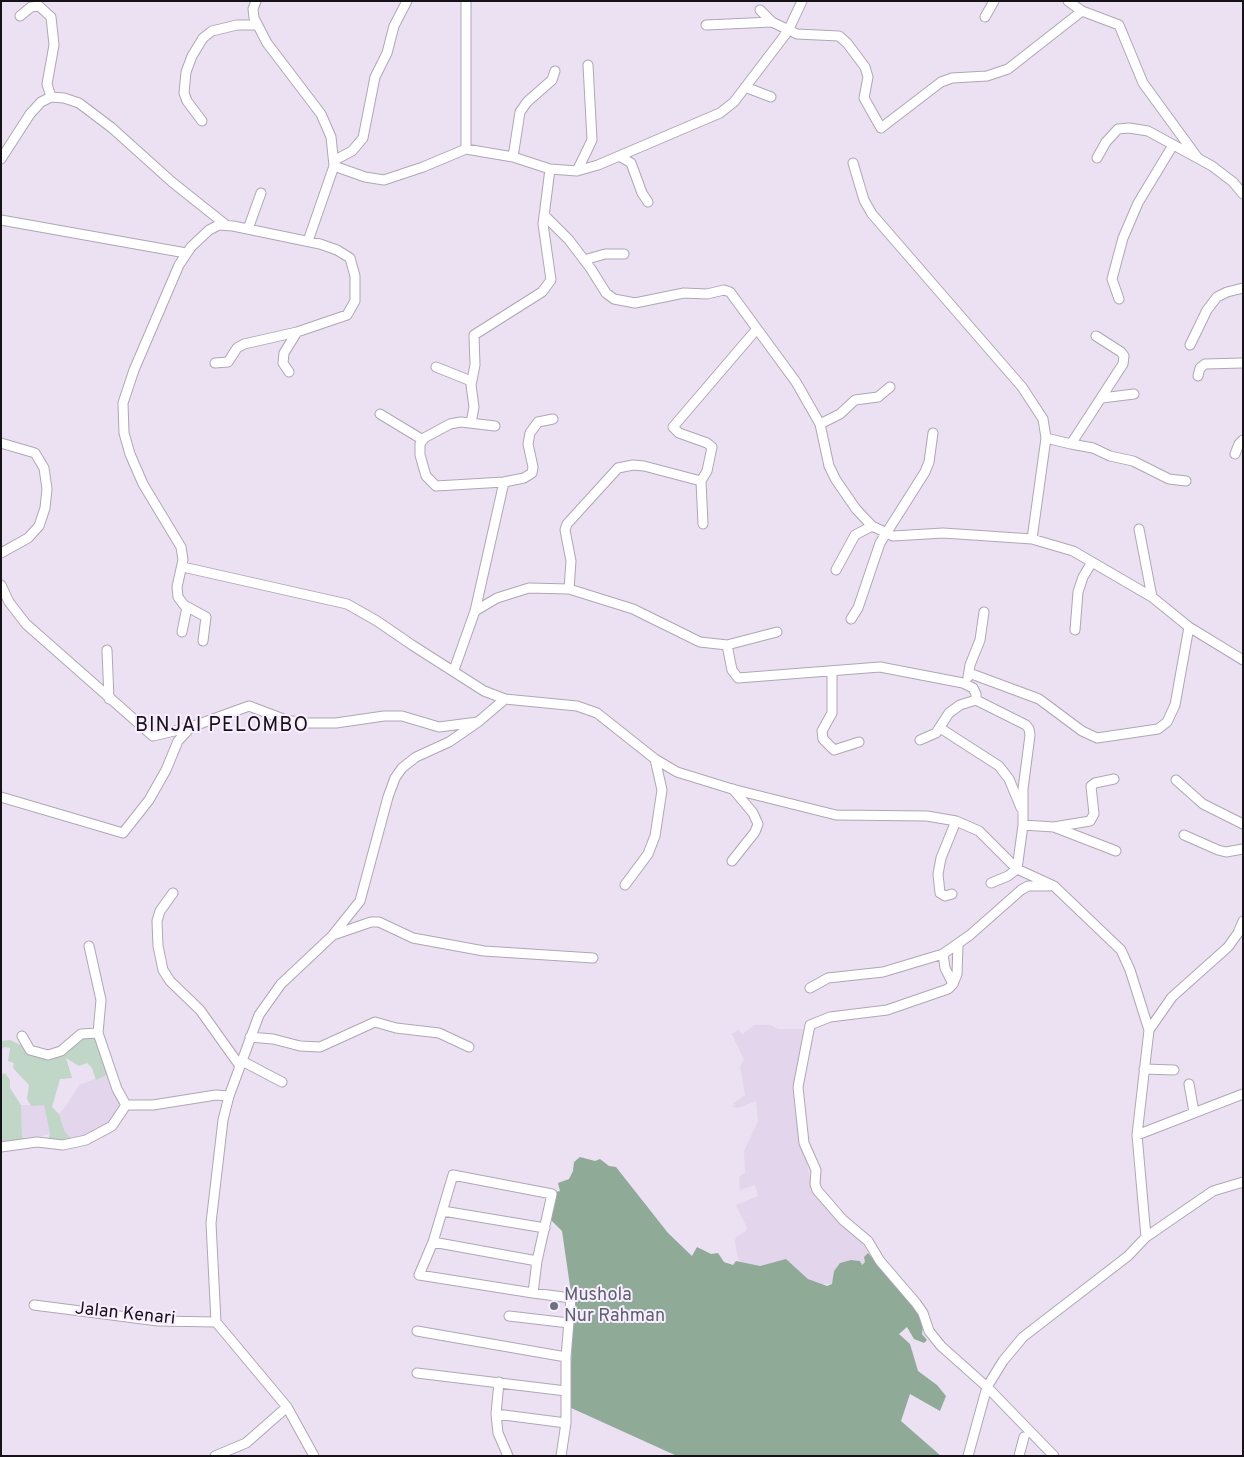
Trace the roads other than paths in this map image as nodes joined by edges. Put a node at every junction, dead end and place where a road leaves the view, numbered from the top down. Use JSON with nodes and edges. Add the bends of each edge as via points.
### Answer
{"nodes":[{"id":1,"x":256,"y":1,"type":"edge"},
{"id":2,"x":407,"y":1,"type":"edge"},
{"id":3,"x":466,"y":1,"type":"edge"},
{"id":4,"x":994,"y":1,"type":"edge"},
{"id":5,"x":1068,"y":1,"type":"edge"},
{"id":6,"x":803,"y":3,"type":"edge"},
{"id":7,"x":760,"y":10,"type":"dead end"},
{"id":8,"x":1082,"y":11,"type":"junction"},
{"id":9,"x":20,"y":16,"type":"dead end"},
{"id":10,"x":986,"y":17,"type":"dead end"},
{"id":11,"x":772,"y":22,"type":"junction"},
{"id":12,"x":258,"y":25,"type":"junction"},
{"id":13,"x":706,"y":25,"type":"dead end"},
{"id":14,"x":788,"y":31,"type":"junction"},
{"id":15,"x":588,"y":65,"type":"dead end"},
{"id":16,"x":555,"y":71,"type":"dead end"},
{"id":17,"x":745,"y":87,"type":"junction"},
{"id":18,"x":50,"y":97,"type":"junction"},
{"id":19,"x":771,"y":97,"type":"dead end"},
{"id":20,"x":202,"y":121,"type":"dead end"},
{"id":21,"x":1173,"y":145,"type":"junction"},
{"id":22,"x":466,"y":149,"type":"junction"},
{"id":23,"x":621,"y":156,"type":"junction"},
{"id":24,"x":513,"y":157,"type":"junction"},
{"id":25,"x":1197,"y":157,"type":"junction"},
{"id":26,"x":1097,"y":158,"type":"dead end"},
{"id":27,"x":1,"y":159,"type":"edge"},
{"id":28,"x":335,"y":163,"type":"junction"},
{"id":29,"x":853,"y":163,"type":"dead end"},
{"id":30,"x":550,"y":169,"type":"junction"},
{"id":31,"x":577,"y":171,"type":"junction"},
{"id":32,"x":261,"y":193,"type":"dead end"},
{"id":33,"x":1243,"y":194,"type":"edge"},
{"id":34,"x":648,"y":202,"type":"dead end"},
{"id":35,"x":544,"y":215,"type":"junction"},
{"id":36,"x":1,"y":220,"type":"edge"},
{"id":37,"x":226,"y":224,"type":"junction"},
{"id":38,"x":248,"y":229,"type":"junction"},
{"id":39,"x":308,"y":241,"type":"junction"},
{"id":40,"x":186,"y":253,"type":"junction"},
{"id":41,"x":624,"y":254,"type":"dead end"},
{"id":42,"x":584,"y":260,"type":"junction"},
{"id":43,"x":1243,"y":288,"type":"edge"},
{"id":44,"x":1119,"y":298,"type":"dead end"},
{"id":45,"x":756,"y":330,"type":"junction"},
{"id":46,"x":297,"y":332,"type":"junction"},
{"id":47,"x":1096,"y":336,"type":"dead end"},
{"id":48,"x":1190,"y":345,"type":"dead end"},
{"id":49,"x":215,"y":363,"type":"dead end"},
{"id":50,"x":1243,"y":364,"type":"edge"},
{"id":51,"x":436,"y":367,"type":"dead end"},
{"id":52,"x":289,"y":372,"type":"dead end"},
{"id":53,"x":1198,"y":376,"type":"dead end"},
{"id":54,"x":471,"y":381,"type":"junction"},
{"id":55,"x":890,"y":387,"type":"dead end"},
{"id":56,"x":1134,"y":394,"type":"dead end"},
{"id":57,"x":1102,"y":398,"type":"junction"},
{"id":58,"x":380,"y":414,"type":"dead end"},
{"id":59,"x":554,"y":419,"type":"dead end"},
{"id":60,"x":471,"y":423,"type":"junction"},
{"id":61,"x":820,"y":424,"type":"junction"},
{"id":62,"x":495,"y":426,"type":"dead end"},
{"id":63,"x":933,"y":433,"type":"dead end"},
{"id":64,"x":1046,"y":438,"type":"junction"},
{"id":65,"x":423,"y":440,"type":"junction"},
{"id":66,"x":1243,"y":440,"type":"edge"},
{"id":67,"x":1,"y":443,"type":"edge"},
{"id":68,"x":1071,"y":444,"type":"junction"},
{"id":69,"x":1235,"y":454,"type":"dead end"},
{"id":70,"x":700,"y":481,"type":"junction"},
{"id":71,"x":1186,"y":481,"type":"dead end"},
{"id":72,"x":504,"y":482,"type":"junction"},
{"id":73,"x":703,"y":524,"type":"dead end"},
{"id":74,"x":872,"y":526,"type":"junction"},
{"id":75,"x":1139,"y":529,"type":"dead end"},
{"id":76,"x":885,"y":533,"type":"junction"},
{"id":77,"x":1032,"y":539,"type":"junction"},
{"id":78,"x":1,"y":553,"type":"edge"},
{"id":79,"x":1092,"y":562,"type":"junction"},
{"id":80,"x":183,"y":567,"type":"junction"},
{"id":81,"x":836,"y":570,"type":"dead end"},
{"id":82,"x":1,"y":585,"type":"edge"},
{"id":83,"x":569,"y":589,"type":"junction"},
{"id":84,"x":1152,"y":597,"type":"junction"},
{"id":85,"x":187,"y":606,"type":"junction"},
{"id":86,"x":475,"y":611,"type":"junction"},
{"id":87,"x":984,"y":612,"type":"dead end"},
{"id":88,"x":851,"y":618,"type":"dead end"},
{"id":89,"x":1189,"y":627,"type":"junction"},
{"id":90,"x":1075,"y":630,"type":"dead end"},
{"id":91,"x":182,"y":632,"type":"dead end"},
{"id":92,"x":777,"y":632,"type":"dead end"},
{"id":93,"x":203,"y":641,"type":"dead end"},
{"id":94,"x":727,"y":645,"type":"junction"},
{"id":95,"x":107,"y":650,"type":"dead end"},
{"id":96,"x":1243,"y":660,"type":"edge"},
{"id":97,"x":454,"y":670,"type":"junction"},
{"id":98,"x":832,"y":672,"type":"junction"},
{"id":99,"x":969,"y":673,"type":"junction"},
{"id":100,"x":968,"y":684,"type":"junction"},
{"id":101,"x":109,"y":699,"type":"junction"},
{"id":102,"x":505,"y":699,"type":"junction"},
{"id":103,"x":976,"y":700,"type":"junction"},
{"id":104,"x":478,"y":722,"type":"junction"},
{"id":105,"x":191,"y":727,"type":"junction"},
{"id":106,"x":940,"y":728,"type":"junction"},
{"id":107,"x":920,"y":740,"type":"dead end"},
{"id":108,"x":859,"y":742,"type":"dead end"},
{"id":109,"x":656,"y":759,"type":"junction"},
{"id":110,"x":1114,"y":779,"type":"dead end"},
{"id":111,"x":1176,"y":780,"type":"dead end"},
{"id":112,"x":732,"y":789,"type":"junction"},
{"id":113,"x":1,"y":797,"type":"edge"},
{"id":114,"x":1024,"y":815,"type":"junction"},
{"id":115,"x":956,"y":821,"type":"junction"},
{"id":116,"x":1243,"y":824,"type":"edge"},
{"id":117,"x":1023,"y":825,"type":"junction"},
{"id":118,"x":1054,"y":827,"type":"junction"},
{"id":119,"x":1184,"y":835,"type":"dead end"},
{"id":120,"x":1243,"y":849,"type":"edge"},
{"id":121,"x":1116,"y":852,"type":"dead end"},
{"id":122,"x":732,"y":861,"type":"dead end"},
{"id":123,"x":1017,"y":869,"type":"junction"},
{"id":124,"x":991,"y":883,"type":"dead end"},
{"id":125,"x":625,"y":885,"type":"dead end"},
{"id":126,"x":1054,"y":886,"type":"junction"},
{"id":127,"x":173,"y":893,"type":"dead end"},
{"id":128,"x":952,"y":894,"type":"dead end"},
{"id":129,"x":1243,"y":921,"type":"edge"},
{"id":130,"x":332,"y":936,"type":"junction"},
{"id":131,"x":958,"y":945,"type":"junction"},
{"id":132,"x":89,"y":946,"type":"dead end"},
{"id":133,"x":943,"y":954,"type":"junction"},
{"id":134,"x":593,"y":958,"type":"dead end"},
{"id":135,"x":953,"y":984,"type":"junction"},
{"id":136,"x":810,"y":988,"type":"dead end"},
{"id":137,"x":1149,"y":1030,"type":"junction"},
{"id":138,"x":98,"y":1033,"type":"junction"},
{"id":139,"x":22,"y":1036,"type":"dead end"},
{"id":140,"x":250,"y":1037,"type":"junction"},
{"id":141,"x":469,"y":1047,"type":"dead end"},
{"id":142,"x":241,"y":1064,"type":"junction"},
{"id":143,"x":1144,"y":1069,"type":"junction"},
{"id":144,"x":1174,"y":1070,"type":"dead end"},
{"id":145,"x":282,"y":1082,"type":"dead end"},
{"id":146,"x":1189,"y":1084,"type":"dead end"},
{"id":147,"x":1243,"y":1094,"type":"edge"},
{"id":148,"x":229,"y":1096,"type":"junction"},
{"id":149,"x":126,"y":1105,"type":"junction"},
{"id":150,"x":1194,"y":1112,"type":"junction"},
{"id":151,"x":1137,"y":1135,"type":"junction"},
{"id":152,"x":1,"y":1147,"type":"edge"},
{"id":153,"x":1243,"y":1182,"type":"edge"},
{"id":154,"x":444,"y":1211,"type":"junction"},
{"id":155,"x":545,"y":1228,"type":"junction"},
{"id":156,"x":1146,"y":1237,"type":"junction"},
{"id":157,"x":433,"y":1242,"type":"junction"},
{"id":158,"x":537,"y":1261,"type":"junction"},
{"id":159,"x":533,"y":1293,"type":"junction"},
{"id":160,"x":34,"y":1305,"type":"dead end"},
{"id":161,"x":509,"y":1316,"type":"dead end"},
{"id":162,"x":216,"y":1322,"type":"junction"},
{"id":163,"x":569,"y":1323,"type":"junction"},
{"id":164,"x":417,"y":1331,"type":"dead end"},
{"id":165,"x":566,"y":1357,"type":"junction"},
{"id":166,"x":417,"y":1372,"type":"dead end"},
{"id":167,"x":499,"y":1382,"type":"junction"},
{"id":168,"x":987,"y":1387,"type":"junction"},
{"id":169,"x":566,"y":1391,"type":"junction"},
{"id":170,"x":288,"y":1407,"type":"junction"},
{"id":171,"x":496,"y":1414,"type":"junction"},
{"id":172,"x":566,"y":1423,"type":"junction"},
{"id":173,"x":1024,"y":1438,"type":"dead end"},
{"id":174,"x":214,"y":1456,"type":"edge"},
{"id":175,"x":314,"y":1456,"type":"edge"},
{"id":176,"x":508,"y":1456,"type":"edge"},
{"id":177,"x":561,"y":1456,"type":"edge"},
{"id":178,"x":968,"y":1456,"type":"edge"},
{"id":179,"x":1019,"y":1456,"type":"edge"},
{"id":180,"x":1054,"y":1456,"type":"edge"}],
"edges":[{"from":1,"to":12,"type":"street","via":[[253,9]]},
{"from":2,"to":28,"type":"street","via":[[394,26],[388,53],[375,77],[363,138]]},
{"from":3,"to":22,"type":"street"},
{"from":4,"to":10,"type":"street"},
{"from":5,"to":8,"type":"street"},
{"from":6,"to":14,"type":"street"},
{"from":7,"to":11,"type":"street"},
{"from":8,"to":14,"type":"street","via":[[1008,70],[941,82],[881,128],[864,98],[868,72],[847,43],[839,36]]},
{"from":8,"to":25,"type":"street","via":[[1119,25],[1143,83]]},
{"from":9,"to":18,"type":"street","via":[[39,6],[51,17],[54,45],[48,80]]},
{"from":11,"to":13,"type":"street"},
{"from":11,"to":14,"type":"street"},
{"from":12,"to":20,"type":"street","via":[[237,25],[212,31],[203,38],[192,56],[184,93],[186,101]]},
{"from":12,"to":28,"type":"street","via":[[279,61],[321,114],[332,138]]},
{"from":14,"to":17,"type":"street"},
{"from":15,"to":31,"type":"street","via":[[592,140]]},
{"from":16,"to":24,"type":"street","via":[[552,80],[520,112]]},
{"from":17,"to":19,"type":"street"},
{"from":17,"to":23,"type":"street","via":[[720,113]]},
{"from":18,"to":27,"type":"street","via":[[30,114]]},
{"from":18,"to":37,"type":"street","via":[[78,103],[94,114]]},
{"from":21,"to":25,"type":"street"},
{"from":21,"to":26,"type":"street","via":[[1148,132],[1118,129]]},
{"from":21,"to":44,"type":"street","via":[[1138,203],[1122,238],[1112,279]]},
{"from":22,"to":24,"type":"street"},
{"from":22,"to":28,"type":"street","via":[[384,180],[365,178]]},
{"from":23,"to":31,"type":"street"},
{"from":23,"to":34,"type":"street","via":[[630,163]]},
{"from":24,"to":30,"type":"street"},
{"from":25,"to":33,"type":"street","via":[[1233,182]]},
{"from":28,"to":39,"type":"street"},
{"from":29,"to":64,"type":"street","via":[[864,200],[872,214],[1022,387],[1043,419]]},
{"from":30,"to":31,"type":"street"},
{"from":30,"to":35,"type":"street"},
{"from":32,"to":38,"type":"street"},
{"from":35,"to":42,"type":"street"},
{"from":35,"to":54,"type":"street","via":[[544,246],[551,274],[549,284],[542,292],[476,333]]},
{"from":36,"to":40,"type":"street"},
{"from":37,"to":38,"type":"street"},
{"from":37,"to":40,"type":"street","via":[[203,234]]},
{"from":38,"to":39,"type":"street"},
{"from":39,"to":46,"type":"street","via":[[337,250],[350,258],[354,270],[355,300],[344,317]]},
{"from":40,"to":80,"type":"street","via":[[134,370],[123,403],[122,421],[130,454],[143,484],[181,547]]},
{"from":41,"to":42,"type":"street","via":[[605,254]]},
{"from":42,"to":45,"type":"street","via":[[606,293],[625,302],[684,293],[728,291]]},
{"from":43,"to":48,"type":"street","via":[[1217,297]]},
{"from":45,"to":61,"type":"street","via":[[784,362]]},
{"from":45,"to":70,"type":"street","via":[[673,427],[712,448],[707,471]]},
{"from":46,"to":49,"type":"street","via":[[244,344],[237,348],[228,362]]},
{"from":46,"to":52,"type":"street","via":[[284,353],[283,364]]},
{"from":47,"to":57,"type":"street","via":[[1124,356],[1119,371]]},
{"from":50,"to":53,"type":"street","via":[[1205,364]]},
{"from":51,"to":54,"type":"street"},
{"from":54,"to":60,"type":"street","via":[[474,407]]},
{"from":55,"to":61,"type":"street","via":[[878,397],[855,400],[840,414]]},
{"from":56,"to":57,"type":"street"},
{"from":57,"to":68,"type":"street"},
{"from":58,"to":65,"type":"street"},
{"from":59,"to":72,"type":"street","via":[[538,422],[529,438],[532,472],[524,478]]},
{"from":60,"to":62,"type":"street"},
{"from":60,"to":65,"type":"street","via":[[453,423]]},
{"from":61,"to":74,"type":"street","via":[[829,466],[836,480]]},
{"from":63,"to":76,"type":"street","via":[[925,472]]},
{"from":64,"to":68,"type":"street"},
{"from":64,"to":77,"type":"street"},
{"from":65,"to":72,"type":"street","via":[[420,452],[423,469],[434,485]]},
{"from":66,"to":69,"type":"street"},
{"from":67,"to":78,"type":"street","via":[[27,449],[38,456],[44,468],[47,489],[42,519],[36,531]]},
{"from":68,"to":71,"type":"street","via":[[1133,461],[1169,479]]},
{"from":70,"to":73,"type":"street"},
{"from":70,"to":83,"type":"street","via":[[644,466],[624,466],[612,472],[566,526],[571,562]]},
{"from":72,"to":86,"type":"street"},
{"from":74,"to":76,"type":"street"},
{"from":74,"to":81,"type":"street","via":[[855,536]]},
{"from":75,"to":84,"type":"street"},
{"from":76,"to":77,"type":"street","via":[[906,537],[958,533]]},
{"from":76,"to":88,"type":"street","via":[[858,608]]},
{"from":77,"to":79,"type":"street","via":[[1073,551]]},
{"from":79,"to":84,"type":"street"},
{"from":79,"to":90,"type":"street","via":[[1078,592]]},
{"from":80,"to":85,"type":"street","via":[[177,594]]},
{"from":80,"to":97,"type":"street","via":[[347,604]]},
{"from":82,"to":101,"type":"street","via":[[26,624]]},
{"from":83,"to":86,"type":"street","via":[[529,588],[497,598]]},
{"from":83,"to":94,"type":"street","via":[[633,609],[700,642]]},
{"from":84,"to":89,"type":"street"},
{"from":85,"to":91,"type":"street"},
{"from":85,"to":93,"type":"street","via":[[206,617]]},
{"from":86,"to":97,"type":"street"},
{"from":87,"to":99,"type":"street","via":[[980,640]]},
{"from":89,"to":96,"type":"street"},
{"from":89,"to":99,"type":"street","via":[[1175,705],[1167,722],[1158,729],[1097,738],[1032,695]]},
{"from":92,"to":94,"type":"street"},
{"from":94,"to":98,"type":"street","via":[[732,670],[738,678]]},
{"from":95,"to":101,"type":"street"},
{"from":97,"to":102,"type":"street","via":[[484,691]]},
{"from":98,"to":100,"type":"street","via":[[880,667]]},
{"from":98,"to":108,"type":"street","via":[[832,713],[822,731],[823,739],[834,750]]},
{"from":99,"to":100,"type":"street"},
{"from":100,"to":103,"type":"street","via":[[975,691]]},
{"from":101,"to":105,"type":"street","via":[[153,736]]},
{"from":102,"to":104,"type":"street"},
{"from":102,"to":109,"type":"street","via":[[577,706],[596,713]]},
{"from":103,"to":106,"type":"street","via":[[949,712]]},
{"from":103,"to":114,"type":"street","via":[[1026,724],[1029,729],[1023,789]]},
{"from":104,"to":105,"type":"street","via":[[439,728],[414,718],[384,716],[336,723],[304,723],[249,706]]},
{"from":104,"to":130,"type":"street","via":[[402,768],[388,797],[364,892],[356,908]]},
{"from":105,"to":113,"type":"street","via":[[178,741],[149,800],[123,833]]},
{"from":106,"to":107,"type":"street","via":[[933,736]]},
{"from":106,"to":114,"type":"street","via":[[999,766],[1010,779]]},
{"from":109,"to":112,"type":"street","via":[[677,772]]},
{"from":109,"to":125,"type":"street","via":[[662,790],[655,836],[644,860]]},
{"from":110,"to":118,"type":"street","via":[[1091,786],[1094,814],[1090,821]]},
{"from":111,"to":116,"type":"street","via":[[1203,804]]},
{"from":112,"to":115,"type":"street","via":[[836,815],[927,816]]},
{"from":112,"to":122,"type":"street","via":[[753,813],[758,824]]},
{"from":114,"to":117,"type":"street"},
{"from":115,"to":123,"type":"street","via":[[979,831]]},
{"from":115,"to":128,"type":"street","via":[[938,874],[940,893],[945,896]]},
{"from":117,"to":118,"type":"street"},
{"from":117,"to":123,"type":"street"},
{"from":118,"to":121,"type":"street"},
{"from":119,"to":120,"type":"street","via":[[1226,852]]},
{"from":123,"to":124,"type":"street"},
{"from":123,"to":126,"type":"street"},
{"from":126,"to":131,"type":"street","via":[[1028,886],[1021,890]]},
{"from":126,"to":137,"type":"street","via":[[1121,950]]},
{"from":127,"to":142,"type":"street","via":[[160,912],[158,922],[158,951],[163,970],[200,1010]]},
{"from":129,"to":137,"type":"street","via":[[1228,947],[1172,997]]},
{"from":130,"to":134,"type":"street","via":[[379,922],[413,938],[484,951]]},
{"from":130,"to":140,"type":"street","via":[[270,997]]},
{"from":131,"to":133,"type":"street"},
{"from":131,"to":135,"type":"street","via":[[958,966]]},
{"from":132,"to":138,"type":"street","via":[[101,1000]]},
{"from":133,"to":135,"type":"street","via":[[945,968]]},
{"from":133,"to":136,"type":"street","via":[[883,972],[828,978]]},
{"from":135,"to":168,"type":"street","via":[[943,992],[887,1010],[841,1015],[812,1023],[806,1034],[798,1087],[804,1143],[816,1170],[818,1190],[843,1220],[868,1241],[880,1261],[923,1313],[929,1331],[941,1346]]},
{"from":137,"to":143,"type":"street"},
{"from":138,"to":139,"type":"street","via":[[81,1034],[60,1051],[48,1055],[30,1050]]},
{"from":138,"to":149,"type":"street","via":[[117,1090]]},
{"from":140,"to":141,"type":"street","via":[[320,1047],[375,1022],[439,1033]]},
{"from":140,"to":142,"type":"street"},
{"from":142,"to":145,"type":"street"},
{"from":142,"to":148,"type":"street"},
{"from":143,"to":144,"type":"street"},
{"from":143,"to":151,"type":"street"},
{"from":146,"to":150,"type":"street"},
{"from":147,"to":150,"type":"street"},
{"from":148,"to":149,"type":"street"},
{"from":148,"to":162,"type":"street","via":[[220,1138],[211,1223]]},
{"from":149,"to":152,"type":"street","via":[[112,1126],[86,1140],[63,1145],[37,1142]]},
{"from":150,"to":151,"type":"street"},
{"from":151,"to":156,"type":"street"},
{"from":153,"to":156,"type":"street","via":[[1213,1191]]},
{"from":154,"to":155,"type":"street"},
{"from":154,"to":155,"type":"street","via":[[453,1175],[552,1194]]},
{"from":154,"to":157,"type":"street"},
{"from":155,"to":158,"type":"street"},
{"from":156,"to":168,"type":"street","via":[[1128,1256],[1023,1337]]},
{"from":157,"to":158,"type":"street"},
{"from":157,"to":159,"type":"street","via":[[419,1275]]},
{"from":158,"to":159,"type":"street"},
{"from":159,"to":163,"type":"street","via":[[572,1298]]},
{"from":160,"to":162,"type":"street","name":"Jalan Kenari","via":[[158,1321]]},
{"from":161,"to":163,"type":"street"},
{"from":162,"to":170,"type":"street"},
{"from":163,"to":165,"type":"street"},
{"from":164,"to":165,"type":"street"},
{"from":165,"to":169,"type":"street"},
{"from":166,"to":167,"type":"street"},
{"from":167,"to":169,"type":"street"},
{"from":167,"to":171,"type":"street"},
{"from":168,"to":178,"type":"street"},
{"from":168,"to":180,"type":"street"},
{"from":169,"to":172,"type":"street"},
{"from":170,"to":174,"type":"street","via":[[246,1443]]},
{"from":170,"to":175,"type":"street"},
{"from":171,"to":172,"type":"street"},
{"from":171,"to":176,"type":"street","via":[[498,1433]]},
{"from":172,"to":177,"type":"street"},
{"from":173,"to":179,"type":"street"}]}
